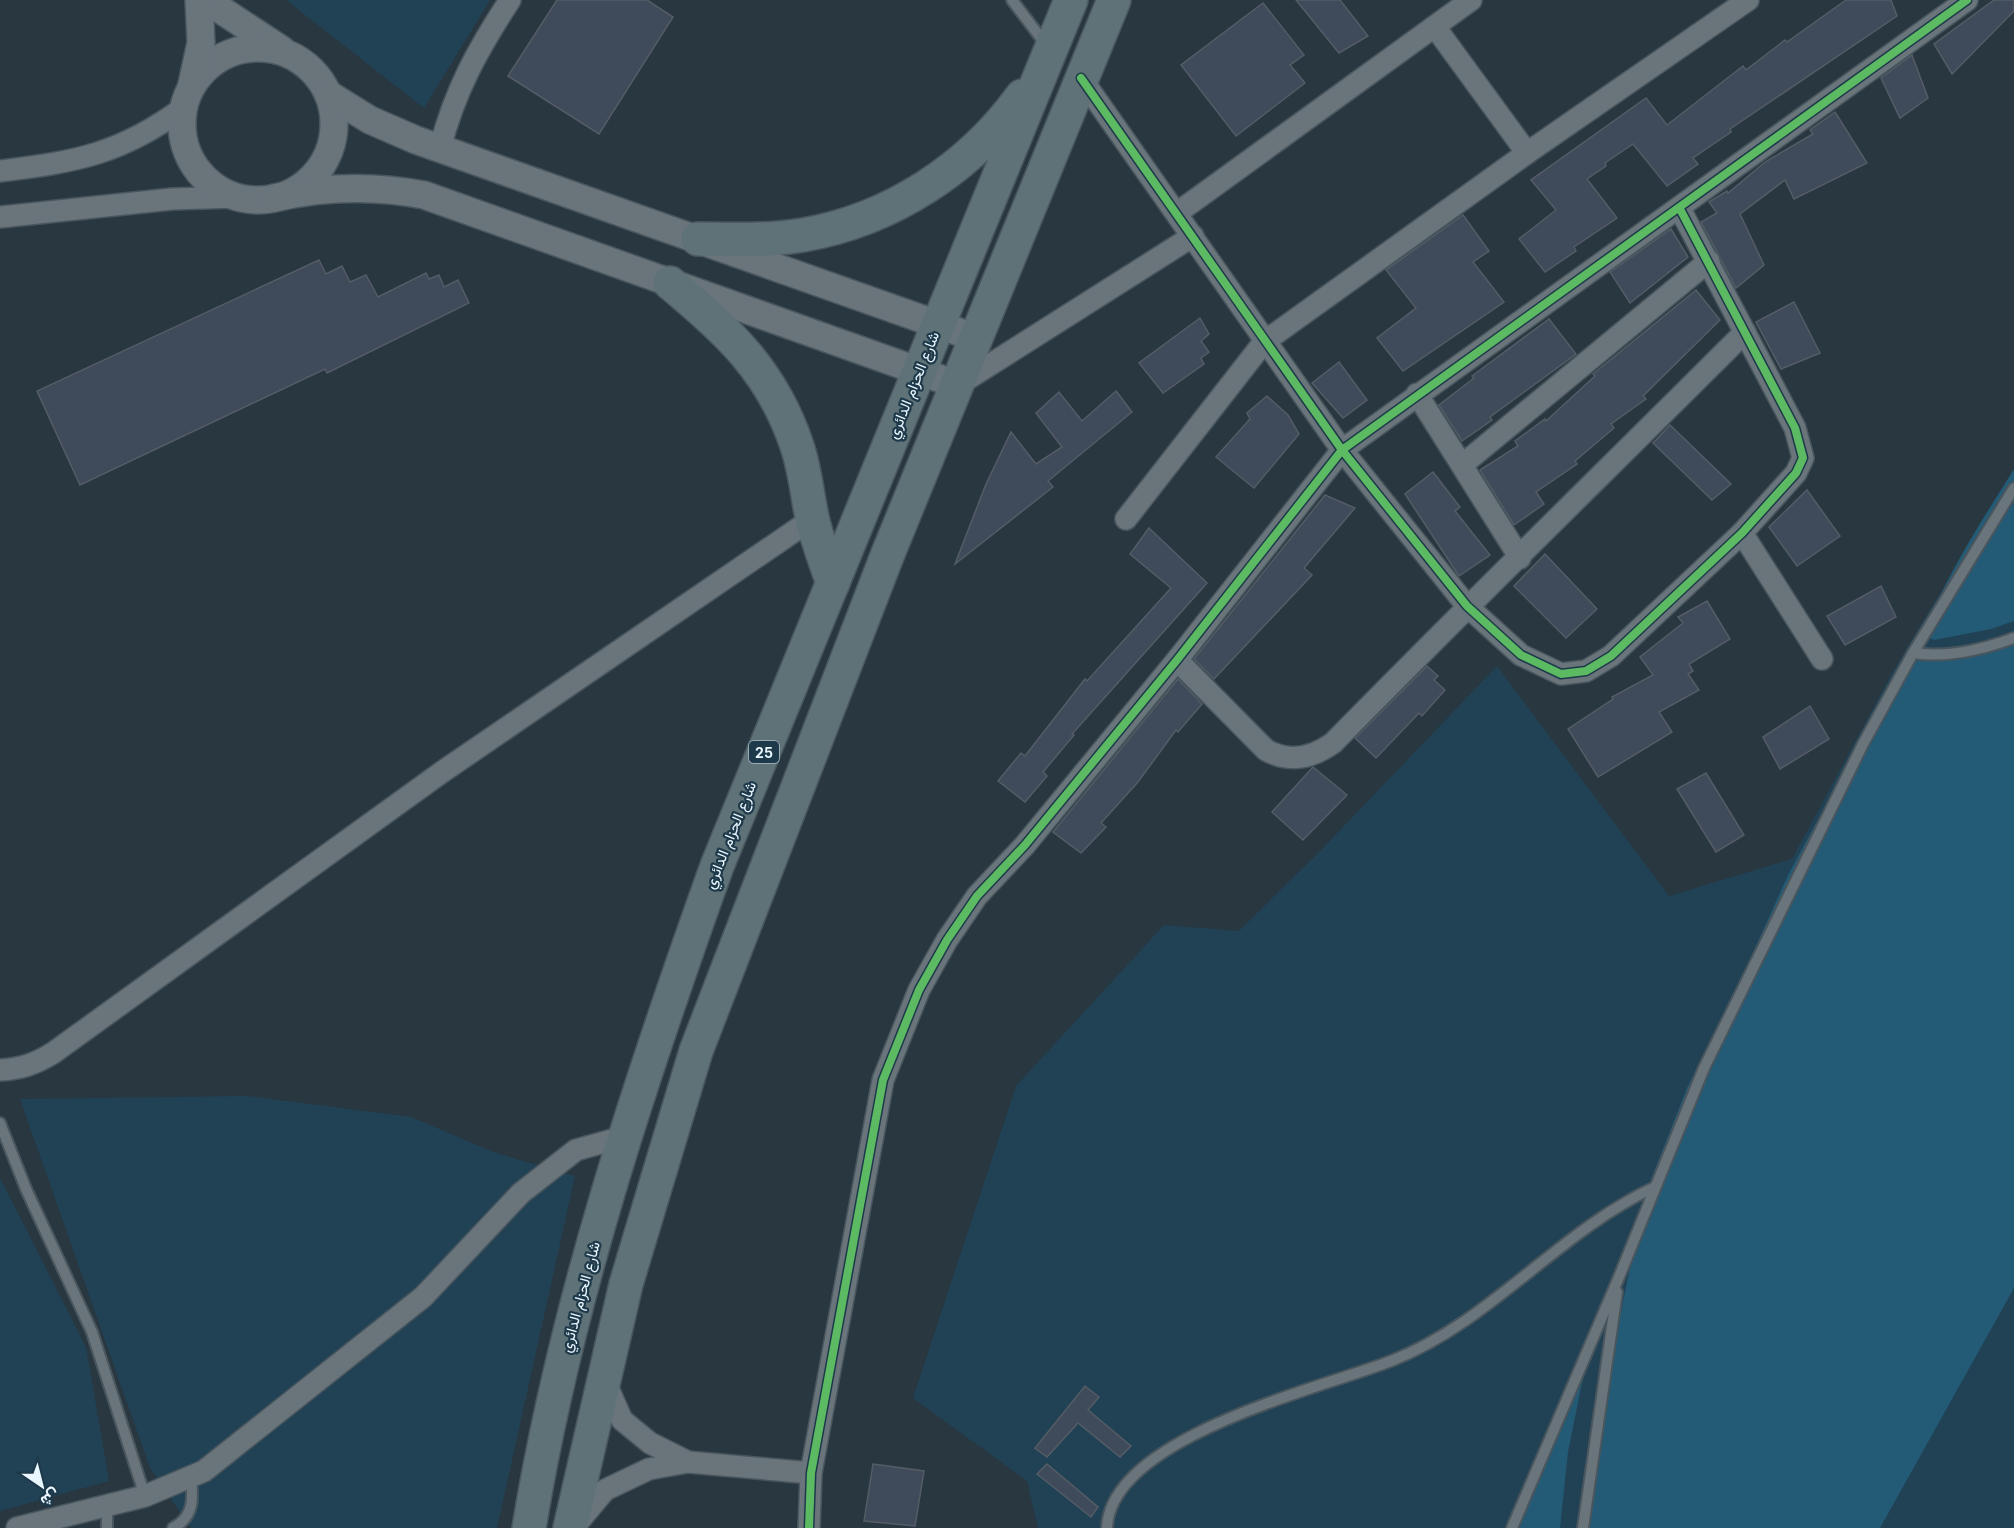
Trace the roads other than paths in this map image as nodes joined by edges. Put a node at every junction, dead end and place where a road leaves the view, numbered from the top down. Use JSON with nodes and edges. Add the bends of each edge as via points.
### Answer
{"nodes":[{"id":1,"x":199,"y":0,"type":"edge"},
{"id":2,"x":206,"y":0,"type":"edge"},
{"id":3,"x":510,"y":0,"type":"edge"},
{"id":4,"x":1012,"y":0,"type":"edge"},
{"id":5,"x":1071,"y":0,"type":"edge"},
{"id":6,"x":1114,"y":0,"type":"edge"},
{"id":7,"x":1471,"y":0,"type":"edge"},
{"id":8,"x":1748,"y":0,"type":"edge"},
{"id":9,"x":1967,"y":0,"type":"edge"},
{"id":10,"x":1435,"y":27,"type":"junction"},
{"id":11,"x":288,"y":54,"type":"junction"},
{"id":12,"x":1048,"y":57,"type":"junction"},
{"id":13,"x":1081,"y":78,"type":"junction"},
{"id":14,"x":328,"y":94,"type":"junction"},
{"id":15,"x":186,"y":99,"type":"junction"},
{"id":16,"x":440,"y":148,"type":"junction"},
{"id":17,"x":1527,"y":153,"type":"junction"},
{"id":18,"x":0,"y":171,"type":"edge"},
{"id":19,"x":236,"y":198,"type":"junction"},
{"id":20,"x":274,"y":198,"type":"junction"},
{"id":21,"x":1680,"y":208,"type":"junction"},
{"id":22,"x":1177,"y":213,"type":"junction"},
{"id":23,"x":0,"y":217,"type":"edge"},
{"id":24,"x":1193,"y":236,"type":"junction"},
{"id":25,"x":698,"y":239,"type":"junction"},
{"id":26,"x":1709,"y":261,"type":"junction"},
{"id":27,"x":670,"y":283,"type":"junction"},
{"id":28,"x":939,"y":324,"type":"junction"},
{"id":29,"x":1745,"y":332,"type":"junction"},
{"id":30,"x":976,"y":338,"type":"junction"},
{"id":31,"x":1264,"y":342,"type":"junction"},
{"id":32,"x":919,"y":371,"type":"junction"},
{"id":33,"x":958,"y":385,"type":"junction"},
{"id":34,"x":1418,"y":394,"type":"junction"},
{"id":35,"x":1342,"y":450,"type":"junction"},
{"id":36,"x":1462,"y":465,"type":"junction"},
{"id":37,"x":2014,"y":488,"type":"edge"},
{"id":38,"x":812,"y":519,"type":"junction"},
{"id":39,"x":1126,"y":519,"type":"dead end"},
{"id":40,"x":1742,"y":533,"type":"junction"},
{"id":41,"x":1520,"y":558,"type":"junction"},
{"id":42,"x":833,"y":583,"type":"junction"},
{"id":43,"x":1467,"y":606,"type":"junction"},
{"id":44,"x":2014,"y":639,"type":"edge"},
{"id":45,"x":1913,"y":653,"type":"junction"},
{"id":46,"x":1821,"y":659,"type":"dead end"},
{"id":47,"x":1177,"y":660,"type":"junction"},
{"id":48,"x":0,"y":1070,"type":"edge"},
{"id":49,"x":0,"y":1123,"type":"edge"},
{"id":50,"x":626,"y":1136,"type":"junction"},
{"id":51,"x":1655,"y":1187,"type":"junction"},
{"id":52,"x":1619,"y":1277,"type":"junction"},
{"id":53,"x":604,"y":1379,"type":"junction"},
{"id":54,"x":688,"y":1462,"type":"junction"},
{"id":55,"x":811,"y":1473,"type":"junction"},
{"id":56,"x":192,"y":1476,"type":"junction"},
{"id":57,"x":145,"y":1496,"type":"junction"},
{"id":58,"x":106,"y":1506,"type":"junction"},
{"id":59,"x":16,"y":1528,"type":"edge"},
{"id":60,"x":107,"y":1528,"type":"edge"},
{"id":61,"x":173,"y":1528,"type":"edge"},
{"id":62,"x":529,"y":1528,"type":"edge"},
{"id":63,"x":572,"y":1528,"type":"edge"},
{"id":64,"x":808,"y":1528,"type":"edge"},
{"id":65,"x":1107,"y":1528,"type":"edge"},
{"id":66,"x":1512,"y":1528,"type":"edge"},
{"id":67,"x":1583,"y":1528,"type":"edge"}],
"edges":[{"from":1,"to":15,"type":"street","via":[[201,43]]},
{"from":2,"to":11,"type":"street"},
{"from":3,"to":16,"type":"street","via":[[460,84]]},
{"from":4,"to":12,"type":"lane"},
{"from":5,"to":12,"type":"main road","name":"شارع الحزام الدائري","number":"25"},
{"from":6,"to":13,"type":"main road"},
{"from":7,"to":10,"type":"street"},
{"from":8,"to":17,"type":"street"},
{"from":9,"to":21,"type":"street"},
{"from":10,"to":17,"type":"street"},
{"from":10,"to":22,"type":"street"},
{"from":11,"to":14,"type":"street","via":[[318,77]]},
{"from":11,"to":15,"type":"street","via":[[260,48],[232,52],[200,74]]},
{"from":12,"to":25,"type":"main road","via":[[1012,109],[973,151],[928,187],[889,209],[802,236]]},
{"from":12,"to":28,"type":"main road","name":"شارع الحزام الدائري","number":"25"},
{"from":13,"to":22,"type":"street"},
{"from":13,"to":30,"type":"main road"},
{"from":14,"to":16,"type":"street","via":[[385,128]]},
{"from":14,"to":20,"type":"street","via":[[333,137],[326,158],[313,176],[295,190]]},
{"from":15,"to":18,"type":"street","via":[[161,124],[112,150],[58,164]]},
{"from":15,"to":19,"type":"street","via":[[182,131],[187,153],[198,172],[216,188]]},
{"from":16,"to":25,"type":"street"},
{"from":17,"to":31,"type":"street"},
{"from":19,"to":20,"type":"street"},
{"from":19,"to":23,"type":"street","via":[[172,199]]},
{"from":20,"to":27,"type":"street","via":[[304,191],[364,187],[424,195]]},
{"from":21,"to":26,"type":"street"},
{"from":21,"to":34,"type":"street"},
{"from":22,"to":24,"type":"street"},
{"from":24,"to":31,"type":"street"},
{"from":24,"to":33,"type":"street"},
{"from":25,"to":28,"type":"street"},
{"from":26,"to":29,"type":"street"},
{"from":26,"to":36,"type":"street"},
{"from":27,"to":32,"type":"street"},
{"from":27,"to":38,"type":"main road","via":[[723,326],[768,382],[798,447]]},
{"from":28,"to":30,"type":"street"},
{"from":28,"to":32,"type":"main road","name":"شارع الحزام الدائري","number":"25"},
{"from":29,"to":40,"type":"street","via":[[1795,428],[1803,458],[1796,473]]},
{"from":29,"to":41,"type":"street"},
{"from":30,"to":33,"type":"main road"},
{"from":31,"to":35,"type":"street"},
{"from":31,"to":39,"type":"street"},
{"from":32,"to":33,"type":"street"},
{"from":32,"to":42,"type":"main road","name":"شارع الحزام الدائري","number":"25"},
{"from":33,"to":53,"type":"main road","via":[[887,556],[696,1051],[626,1284]]},
{"from":34,"to":35,"type":"street"},
{"from":34,"to":36,"type":"street"},
{"from":35,"to":43,"type":"street"},
{"from":35,"to":47,"type":"street"},
{"from":36,"to":41,"type":"street"},
{"from":37,"to":45,"type":"lane"},
{"from":38,"to":42,"type":"main road"},
{"from":38,"to":48,"type":"street","via":[[442,772],[53,1053],[28,1066]]},
{"from":40,"to":43,"type":"street","via":[[1611,656],[1586,671],[1561,674],[1521,655]]},
{"from":40,"to":46,"type":"street"},
{"from":41,"to":43,"type":"street"},
{"from":42,"to":50,"type":"main road","name":"شارع الحزام الدائري","number":"25","via":[[717,866]]},
{"from":43,"to":47,"type":"street","via":[[1333,743],[1308,756],[1280,758],[1266,750]]},
{"from":44,"to":45,"type":"lane","via":[[1946,656]]},
{"from":45,"to":51,"type":"lane","via":[[1863,744],[1704,1068]]},
{"from":47,"to":55,"type":"street","via":[[977,897],[919,990],[883,1080]]},
{"from":49,"to":57,"type":"lane","via":[[92,1332]]},
{"from":50,"to":56,"type":"street","via":[[576,1150],[521,1193],[423,1297],[204,1471]]},
{"from":50,"to":62,"type":"main road","name":"شارع الحزام الدائري","number":"25","via":[[561,1367]]},
{"from":51,"to":52,"type":"lane"},
{"from":51,"to":65,"type":"lane","via":[[1618,1206],[1464,1322],[1424,1346],[1390,1362],[1291,1394],[1181,1442],[1133,1476],[1117,1494]]},
{"from":52,"to":66,"type":"lane"},
{"from":52,"to":67,"type":"lane"},
{"from":53,"to":54,"type":"street","via":[[622,1420],[650,1443]]},
{"from":53,"to":63,"type":"main road"},
{"from":54,"to":55,"type":"street"},
{"from":54,"to":63,"type":"street","via":[[649,1469],[605,1490]]},
{"from":55,"to":64,"type":"street"},
{"from":56,"to":57,"type":"street"},
{"from":56,"to":61,"type":"lane","via":[[191,1510]]},
{"from":57,"to":58,"type":"street"},
{"from":58,"to":59,"type":"street"},
{"from":58,"to":60,"type":"lane"}]}
